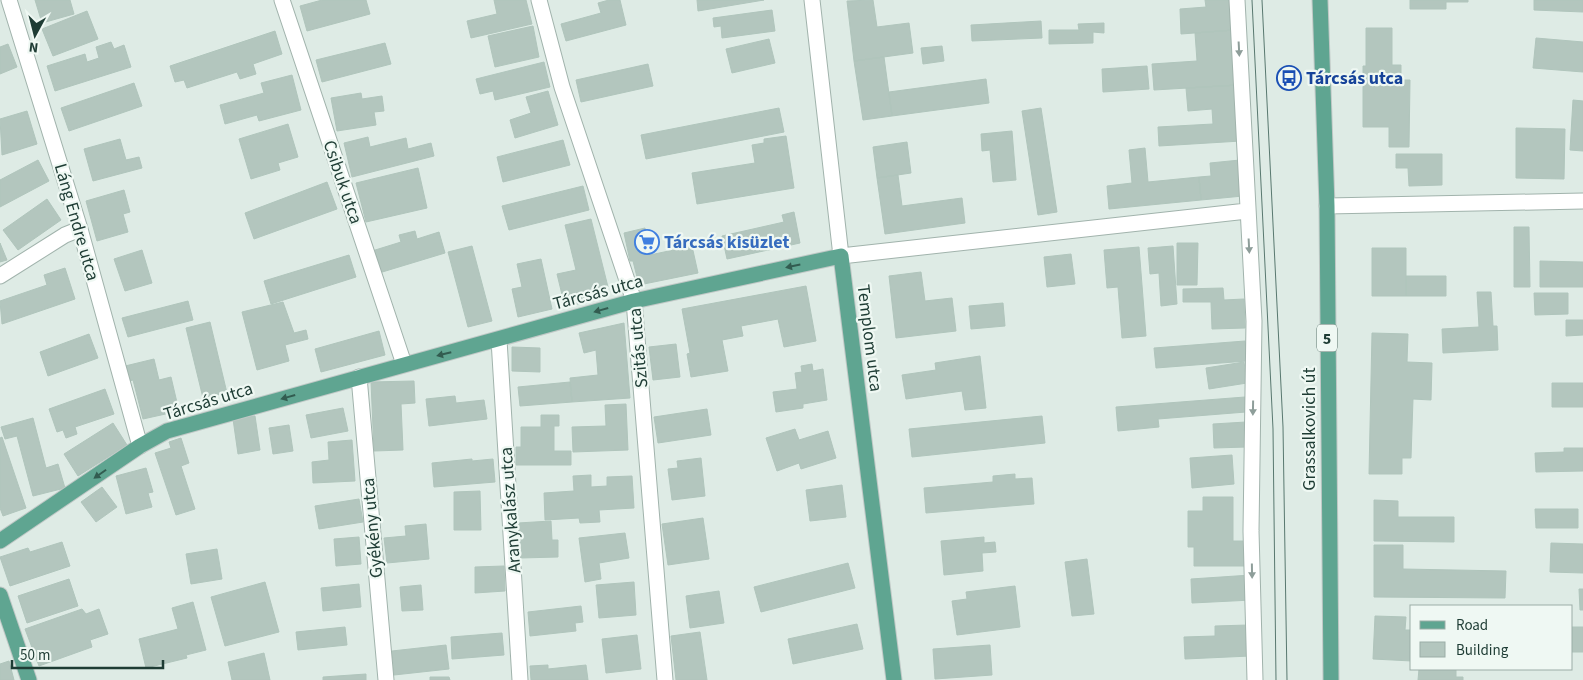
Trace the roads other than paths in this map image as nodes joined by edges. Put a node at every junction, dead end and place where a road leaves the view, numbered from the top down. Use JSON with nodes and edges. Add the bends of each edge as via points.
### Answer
{"nodes":[{"id":1,"x":9,"y":0,"type":"edge"},
{"id":2,"x":282,"y":0,"type":"edge"},
{"id":3,"x":539,"y":0,"type":"edge"},
{"id":4,"x":812,"y":0,"type":"edge"},
{"id":5,"x":1236,"y":0,"type":"edge"},
{"id":6,"x":1313,"y":0,"type":"edge"},
{"id":7,"x":1320,"y":0,"type":"edge"},
{"id":8,"x":1319,"y":29,"type":"junction"},
{"id":9,"x":1583,"y":201,"type":"edge"},
{"id":10,"x":1327,"y":206,"type":"junction"},
{"id":11,"x":1247,"y":211,"type":"junction"},
{"id":12,"x":80,"y":229,"type":"junction"},
{"id":13,"x":841,"y":256,"type":"junction"},
{"id":14,"x":0,"y":276,"type":"edge"},
{"id":15,"x":634,"y":301,"type":"junction"},
{"id":16,"x":499,"y":340,"type":"junction"},
{"id":17,"x":404,"y":364,"type":"junction"},
{"id":18,"x":359,"y":376,"type":"junction"},
{"id":19,"x":140,"y":446,"type":"junction"},
{"id":20,"x":0,"y":541,"type":"edge"},
{"id":21,"x":0,"y":596,"type":"edge"},
{"id":22,"x":29,"y":680,"type":"edge"},
{"id":23,"x":386,"y":680,"type":"edge"},
{"id":24,"x":520,"y":680,"type":"edge"},
{"id":25,"x":665,"y":680,"type":"edge"},
{"id":26,"x":894,"y":680,"type":"edge"},
{"id":27,"x":1255,"y":680,"type":"edge"},
{"id":28,"x":1331,"y":680,"type":"edge"}],
"edges":[{"from":1,"to":12,"type":"street","name":"Láng Endre utca"},
{"from":2,"to":17,"type":"street","name":"Csibuk utca"},
{"from":3,"to":15,"type":"street","name":"Szitás utca","via":[[562,87]]},
{"from":4,"to":13,"type":"street","name":"Templom utca"},
{"from":5,"to":11,"type":"street","one_way":true},
{"from":6,"to":8,"type":"main road","name":"Grassalkovich út","number":"5"},
{"from":7,"to":8,"type":"main road","name":"Grassalkovich út","number":"5"},
{"from":8,"to":10,"type":"main road","name":"Grassalkovich út","number":"5"},
{"from":9,"to":10,"type":"street"},
{"from":10,"to":28,"type":"main road","name":"Grassalkovich út","number":"5"},
{"from":11,"to":13,"type":"street","name":"Tárcsás utca"},
{"from":11,"to":27,"type":"street","one_way":true,"via":[[1254,320],[1251,531]]},
{"from":12,"to":14,"type":"street"},
{"from":12,"to":19,"type":"street","name":"Láng Endre utca"},
{"from":13,"to":15,"type":"main road","name":"Tárcsás utca","one_way":true},
{"from":13,"to":26,"type":"main road","name":"Templom utca"},
{"from":15,"to":16,"type":"main road","name":"Tárcsás utca","one_way":true},
{"from":15,"to":25,"type":"street","name":"Szitás utca"},
{"from":16,"to":17,"type":"main road","name":"Tárcsás utca","one_way":true},
{"from":16,"to":24,"type":"street","name":"Aranykalász utca"},
{"from":17,"to":18,"type":"main road","name":"Tárcsás utca"},
{"from":18,"to":19,"type":"main road","name":"Tárcsás utca","one_way":true,"via":[[167,431]]},
{"from":18,"to":23,"type":"street","name":"Gyékény utca"},
{"from":19,"to":20,"type":"main road","name":"Tárcsás utca","one_way":true},
{"from":21,"to":22,"type":"main road"}]}
